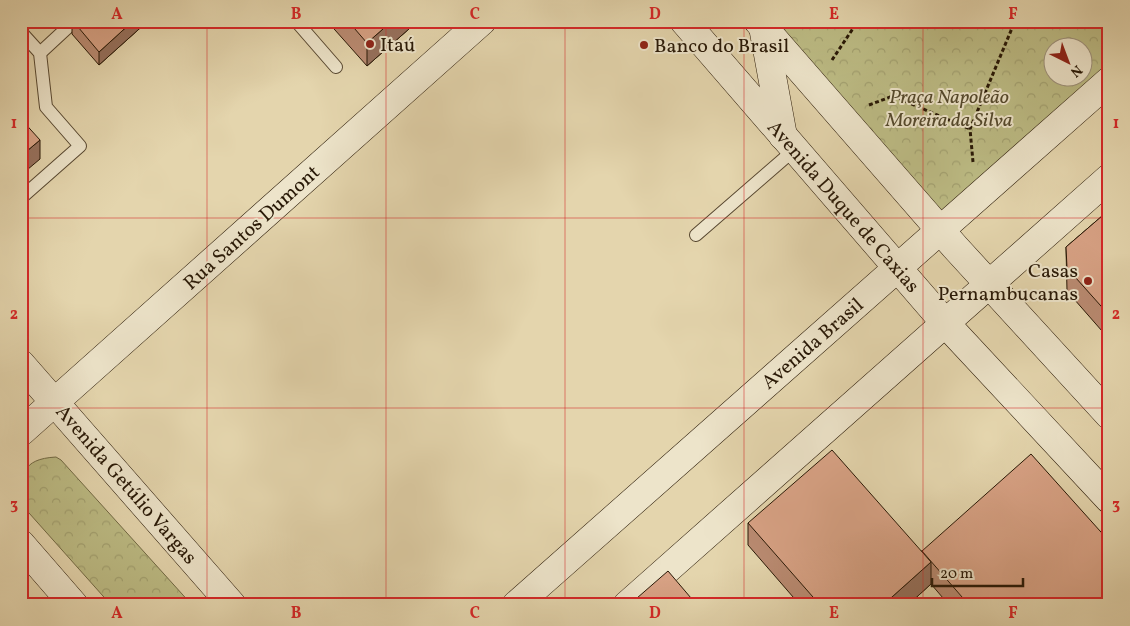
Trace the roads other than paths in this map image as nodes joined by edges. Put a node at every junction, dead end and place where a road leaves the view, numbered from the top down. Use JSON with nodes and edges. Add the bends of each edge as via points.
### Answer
{"nodes":[{"id":1,"x":296,"y":21,"type":"edge"},
{"id":2,"x":482,"y":21,"type":"edge"},
{"id":3,"x":684,"y":21,"type":"edge"},
{"id":4,"x":761,"y":24,"type":"edge"},
{"id":5,"x":67,"y":28,"type":"dead end"},
{"id":6,"x":21,"y":32,"type":"edge"},
{"id":7,"x":40,"y":53,"type":"junction"},
{"id":8,"x":336,"y":67,"type":"dead end"},
{"id":9,"x":1109,"y":81,"type":"edge"},
{"id":10,"x":788,"y":143,"type":"junction"},
{"id":11,"x":1109,"y":178,"type":"edge"},
{"id":12,"x":21,"y":198,"type":"edge"},
{"id":13,"x":940,"y":230,"type":"junction"},
{"id":14,"x":696,"y":235,"type":"dead end"},
{"id":15,"x":897,"y":269,"type":"junction"},
{"id":16,"x":989,"y":285,"type":"junction"},
{"id":17,"x":946,"y":324,"type":"junction"},
{"id":18,"x":21,"y":364,"type":"edge"},
{"id":19,"x":55,"y":402,"type":"junction"},
{"id":20,"x":1109,"y":415,"type":"edge"},
{"id":21,"x":21,"y":432,"type":"edge"},
{"id":22,"x":1108,"y":496,"type":"edge"},
{"id":23,"x":21,"y":544,"type":"edge"},
{"id":24,"x":74,"y":605,"type":"edge"},
{"id":25,"x":232,"y":605,"type":"edge"},
{"id":26,"x":516,"y":605,"type":"edge"},
{"id":27,"x":627,"y":605,"type":"edge"}],
"edges":[{"from":1,"to":8,"type":"lane"},
{"from":2,"to":19,"type":"main road","name":"Rua Santos Dumont"},
{"from":3,"to":10,"type":"main road","name":"Avenida Duque de Caxias"},
{"from":4,"to":10,"type":"main road"},
{"from":4,"to":13,"type":"main road"},
{"from":5,"to":7,"type":"lane"},
{"from":6,"to":7,"type":"lane"},
{"from":7,"to":12,"type":"lane","via":[[46,107],[80,146]]},
{"from":9,"to":13,"type":"main road","name":"Avenida Brasil"},
{"from":10,"to":14,"type":"lane"},
{"from":10,"to":15,"type":"main road","name":"Avenida Duque de Caxias"},
{"from":11,"to":16,"type":"main road"},
{"from":13,"to":15,"type":"main road","name":"Avenida Brasil"},
{"from":13,"to":16,"type":"main road"},
{"from":15,"to":17,"type":"main road","name":"Avenida Duque de Caxias"},
{"from":15,"to":26,"type":"main road","name":"Avenida Brasil"},
{"from":16,"to":17,"type":"main road"},
{"from":16,"to":20,"type":"main road"},
{"from":17,"to":22,"type":"main road","name":"Avenida Duque de Caxias"},
{"from":17,"to":27,"type":"main road"},
{"from":18,"to":19,"type":"main road","name":"Avenida Getúlio Vargas"},
{"from":19,"to":21,"type":"main road","name":"Rua Santos Dumont"},
{"from":19,"to":25,"type":"main road","name":"Avenida Getúlio Vargas"},
{"from":23,"to":24,"type":"main road"}]}
